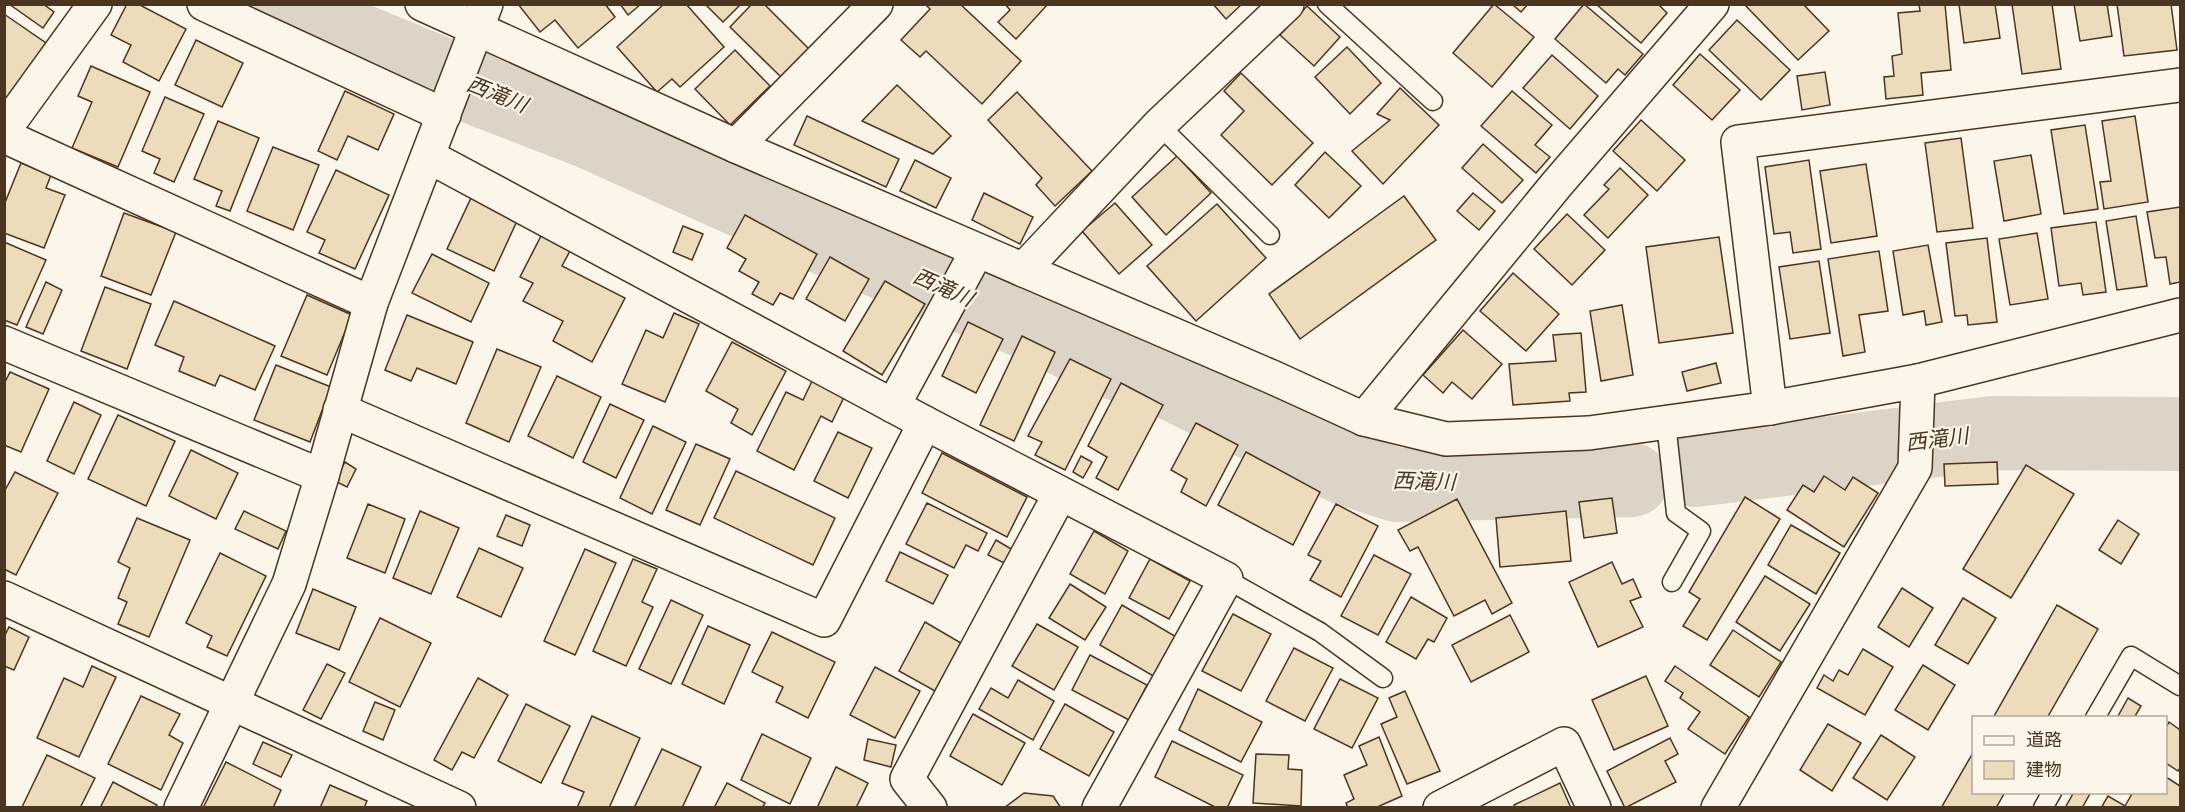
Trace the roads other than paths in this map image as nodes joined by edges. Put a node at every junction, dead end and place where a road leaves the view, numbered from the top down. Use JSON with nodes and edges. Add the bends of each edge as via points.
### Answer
{"nodes":[{"id":1,"x":95,"y":4,"type":"edge"},
{"id":2,"x":204,"y":4,"type":"edge"},
{"id":3,"x":423,"y":4,"type":"edge"},
{"id":4,"x":876,"y":4,"type":"edge"},
{"id":5,"x":1287,"y":4,"type":"edge"},
{"id":6,"x":1327,"y":4,"type":"edge"},
{"id":7,"x":1712,"y":4,"type":"edge"},
{"id":8,"x":482,"y":17,"type":"edge"},
{"id":9,"x":2181,"y":85,"type":"edge"},
{"id":10,"x":1433,"y":101,"type":"dead end"},
{"id":11,"x":448,"y":105,"type":"junction"},
{"id":12,"x":1159,"y":125,"type":"junction"},
{"id":13,"x":4,"y":130,"type":"edge"},
{"id":14,"x":4,"y":136,"type":"edge"},
{"id":15,"x":736,"y":146,"type":"junction"},
{"id":16,"x":428,"y":156,"type":"junction"},
{"id":17,"x":1270,"y":236,"type":"dead end"},
{"id":18,"x":1023,"y":270,"type":"junction"},
{"id":19,"x":963,"y":277,"type":"junction"},
{"id":20,"x":371,"y":303,"type":"junction"},
{"id":21,"x":2181,"y":315,"type":"edge"},
{"id":22,"x":4,"y":344,"type":"edge"},
{"id":23,"x":1918,"y":381,"type":"junction"},
{"id":24,"x":893,"y":406,"type":"junction"},
{"id":25,"x":1770,"y":408,"type":"junction"},
{"id":26,"x":340,"y":410,"type":"junction"},
{"id":27,"x":1364,"y":419,"type":"junction"},
{"id":28,"x":925,"y":423,"type":"junction"},
{"id":29,"x":1666,"y":423,"type":"junction"},
{"id":30,"x":322,"y":476,"type":"junction"},
{"id":31,"x":1060,"y":494,"type":"junction"},
{"id":32,"x":1226,"y":579,"type":"junction"},
{"id":33,"x":1672,"y":582,"type":"dead end"},
{"id":34,"x":4,"y":598,"type":"edge"},
{"id":35,"x":1383,"y":678,"type":"dead end"},
{"id":36,"x":2181,"y":686,"type":"edge"},
{"id":37,"x":230,"y":704,"type":"junction"},
{"id":38,"x":2096,"y":716,"type":"edge"},
{"id":39,"x":2051,"y":794,"type":"edge"},
{"id":40,"x":1103,"y":806,"type":"edge"},
{"id":41,"x":181,"y":807,"type":"edge"},
{"id":42,"x":459,"y":807,"type":"edge"},
{"id":43,"x":930,"y":807,"type":"edge"},
{"id":44,"x":1440,"y":807,"type":"edge"},
{"id":45,"x":1594,"y":807,"type":"edge"},
{"id":46,"x":1718,"y":807,"type":"edge"},
{"id":47,"x":2043,"y":807,"type":"edge"}],
"edges":[{"from":1,"to":13,"type":"street"},
{"from":2,"to":11,"type":"street"},
{"from":3,"to":8,"type":"street"},
{"from":4,"to":15,"type":"street"},
{"from":5,"to":12,"type":"street"},
{"from":6,"to":10,"type":"lane"},
{"from":7,"to":27,"type":"street","via":[[1557,183]]},
{"from":8,"to":11,"type":"street"},
{"from":8,"to":15,"type":"street"},
{"from":9,"to":25,"type":"street","via":[[1738,142]]},
{"from":11,"to":16,"type":"street"},
{"from":12,"to":17,"type":"lane"},
{"from":12,"to":18,"type":"street"},
{"from":14,"to":20,"type":"street"},
{"from":15,"to":19,"type":"street"},
{"from":16,"to":20,"type":"street"},
{"from":16,"to":24,"type":"street"},
{"from":18,"to":19,"type":"street"},
{"from":18,"to":27,"type":"street"},
{"from":19,"to":24,"type":"street"},
{"from":20,"to":26,"type":"street"},
{"from":21,"to":23,"type":"street"},
{"from":22,"to":30,"type":"street"},
{"from":23,"to":25,"type":"street"},
{"from":23,"to":46,"type":"street","via":[[1915,468]]},
{"from":24,"to":28,"type":"street"},
{"from":25,"to":29,"type":"street"},
{"from":26,"to":28,"type":"street","via":[[824,620]]},
{"from":26,"to":30,"type":"street"},
{"from":27,"to":29,"type":"street","via":[[1446,439],[1589,433]]},
{"from":28,"to":31,"type":"street"},
{"from":29,"to":33,"type":"lane","via":[[1676,513],[1701,531]]},
{"from":30,"to":37,"type":"street","via":[[289,584]]},
{"from":31,"to":32,"type":"street"},
{"from":31,"to":43,"type":"street","via":[[907,779]]},
{"from":32,"to":35,"type":"lane","via":[[1320,632]]},
{"from":32,"to":40,"type":"street"},
{"from":34,"to":37,"type":"street"},
{"from":36,"to":38,"type":"lane","via":[[2131,656]]},
{"from":37,"to":41,"type":"street"},
{"from":37,"to":42,"type":"street"},
{"from":39,"to":47,"type":"lane"},
{"from":44,"to":45,"type":"street","via":[[1564,744]]}]}
